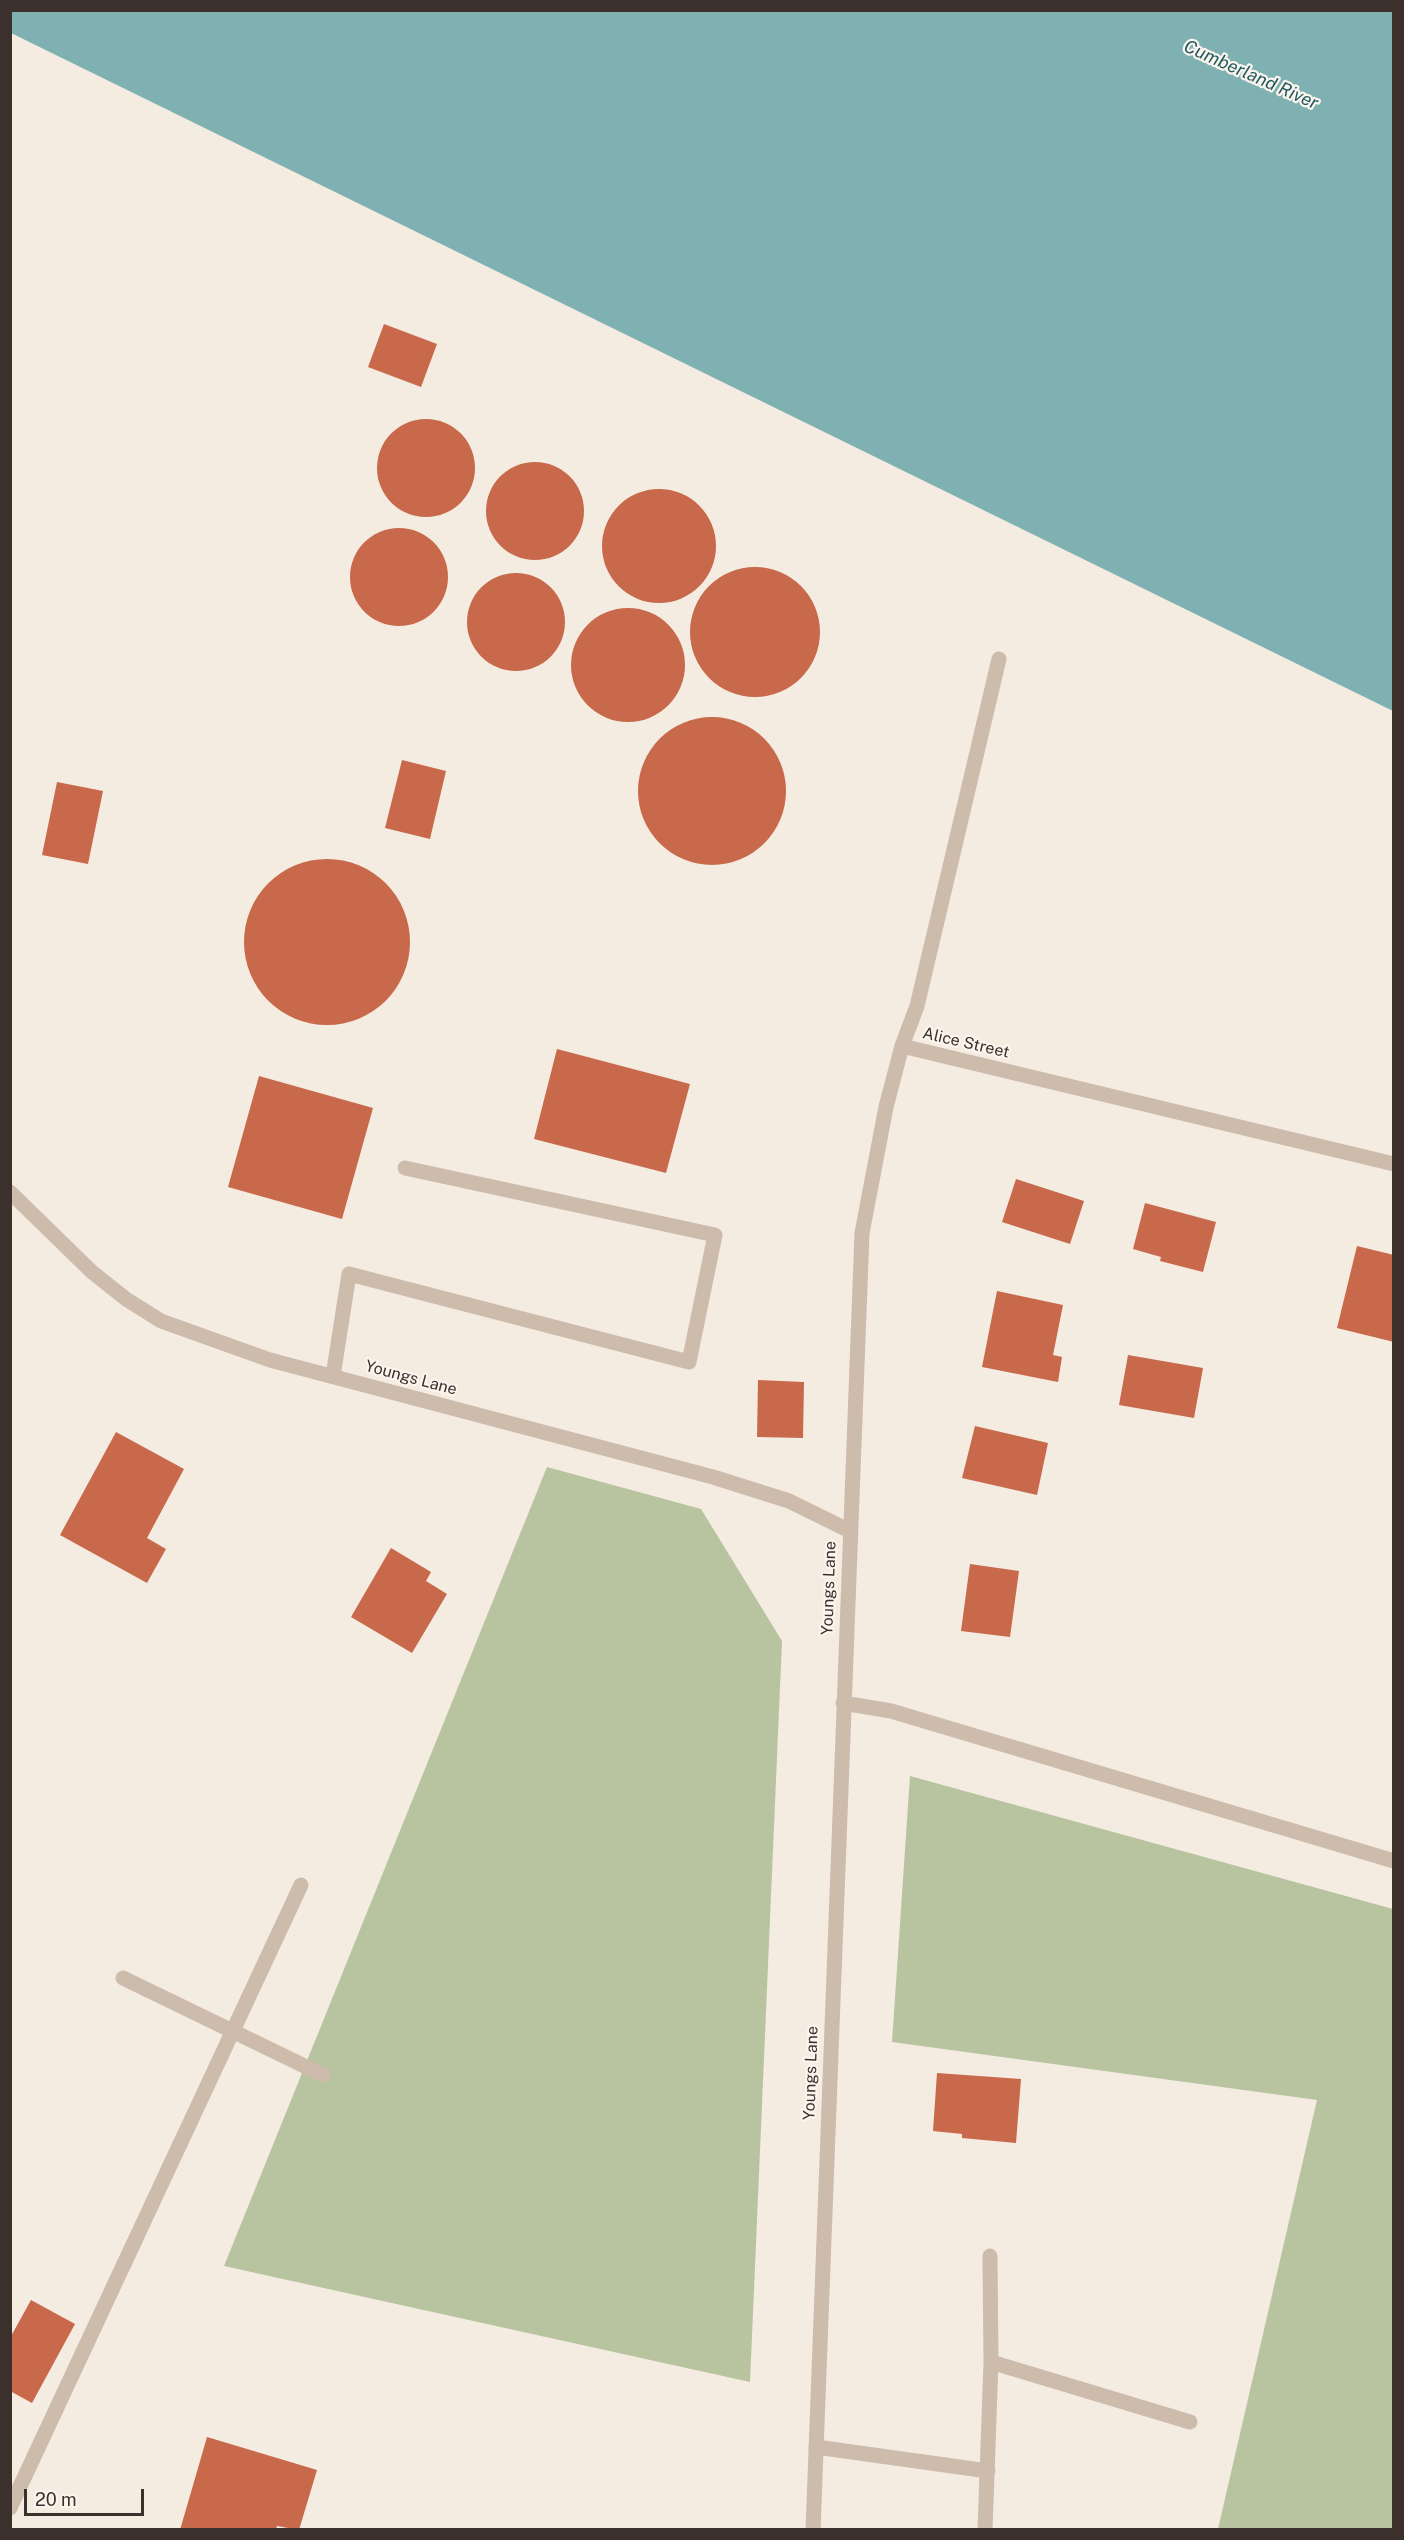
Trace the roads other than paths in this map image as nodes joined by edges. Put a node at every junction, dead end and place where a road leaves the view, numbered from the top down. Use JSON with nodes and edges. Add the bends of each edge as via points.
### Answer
{"nodes":[{"id":1,"x":999,"y":659,"type":"dead end"},
{"id":2,"x":902,"y":1046,"type":"junction"},
{"id":3,"x":1394,"y":1164,"type":"edge"},
{"id":4,"x":405,"y":1168,"type":"dead end"},
{"id":5,"x":10,"y":1192,"type":"edge"},
{"id":6,"x":333,"y":1376,"type":"junction"},
{"id":7,"x":850,"y":1531,"type":"junction"},
{"id":8,"x":843,"y":1703,"type":"junction"},
{"id":9,"x":1394,"y":1862,"type":"edge"},
{"id":10,"x":301,"y":1885,"type":"dead end"},
{"id":11,"x":123,"y":1978,"type":"dead end"},
{"id":12,"x":233,"y":2032,"type":"junction"},
{"id":13,"x":323,"y":2074,"type":"dead end"},
{"id":14,"x":990,"y":2256,"type":"dead end"},
{"id":15,"x":991,"y":2362,"type":"junction"},
{"id":16,"x":1190,"y":2422,"type":"dead end"},
{"id":17,"x":816,"y":2447,"type":"junction"},
{"id":18,"x":988,"y":2470,"type":"junction"},
{"id":19,"x":10,"y":2508,"type":"edge"},
{"id":20,"x":813,"y":2529,"type":"edge"},
{"id":21,"x":985,"y":2529,"type":"edge"}],
"edges":[{"from":1,"to":2,"type":"street","via":[[917,1006]]},
{"from":2,"to":3,"type":"street","name":"Alice Street"},
{"from":2,"to":7,"type":"street","name":"Alice Street","via":[[862,1233]]},
{"from":4,"to":6,"type":"street","via":[[715,1235],[689,1362],[349,1274]]},
{"from":5,"to":6,"type":"street","name":"Youngs Lane","via":[[92,1272],[161,1321],[270,1360]]},
{"from":6,"to":7,"type":"street","name":"Youngs Lane","via":[[713,1477],[789,1501]]},
{"from":7,"to":8,"type":"street","name":"Youngs Lane"},
{"from":8,"to":9,"type":"street","via":[[891,1711]]},
{"from":8,"to":17,"type":"street","name":"Youngs Lane"},
{"from":10,"to":12,"type":"street"},
{"from":11,"to":12,"type":"street"},
{"from":12,"to":13,"type":"street"},
{"from":12,"to":19,"type":"street"},
{"from":14,"to":15,"type":"street"},
{"from":15,"to":16,"type":"street"},
{"from":15,"to":18,"type":"street"},
{"from":17,"to":18,"type":"street"},
{"from":17,"to":20,"type":"street","name":"Youngs Lane"},
{"from":18,"to":21,"type":"street"}]}
